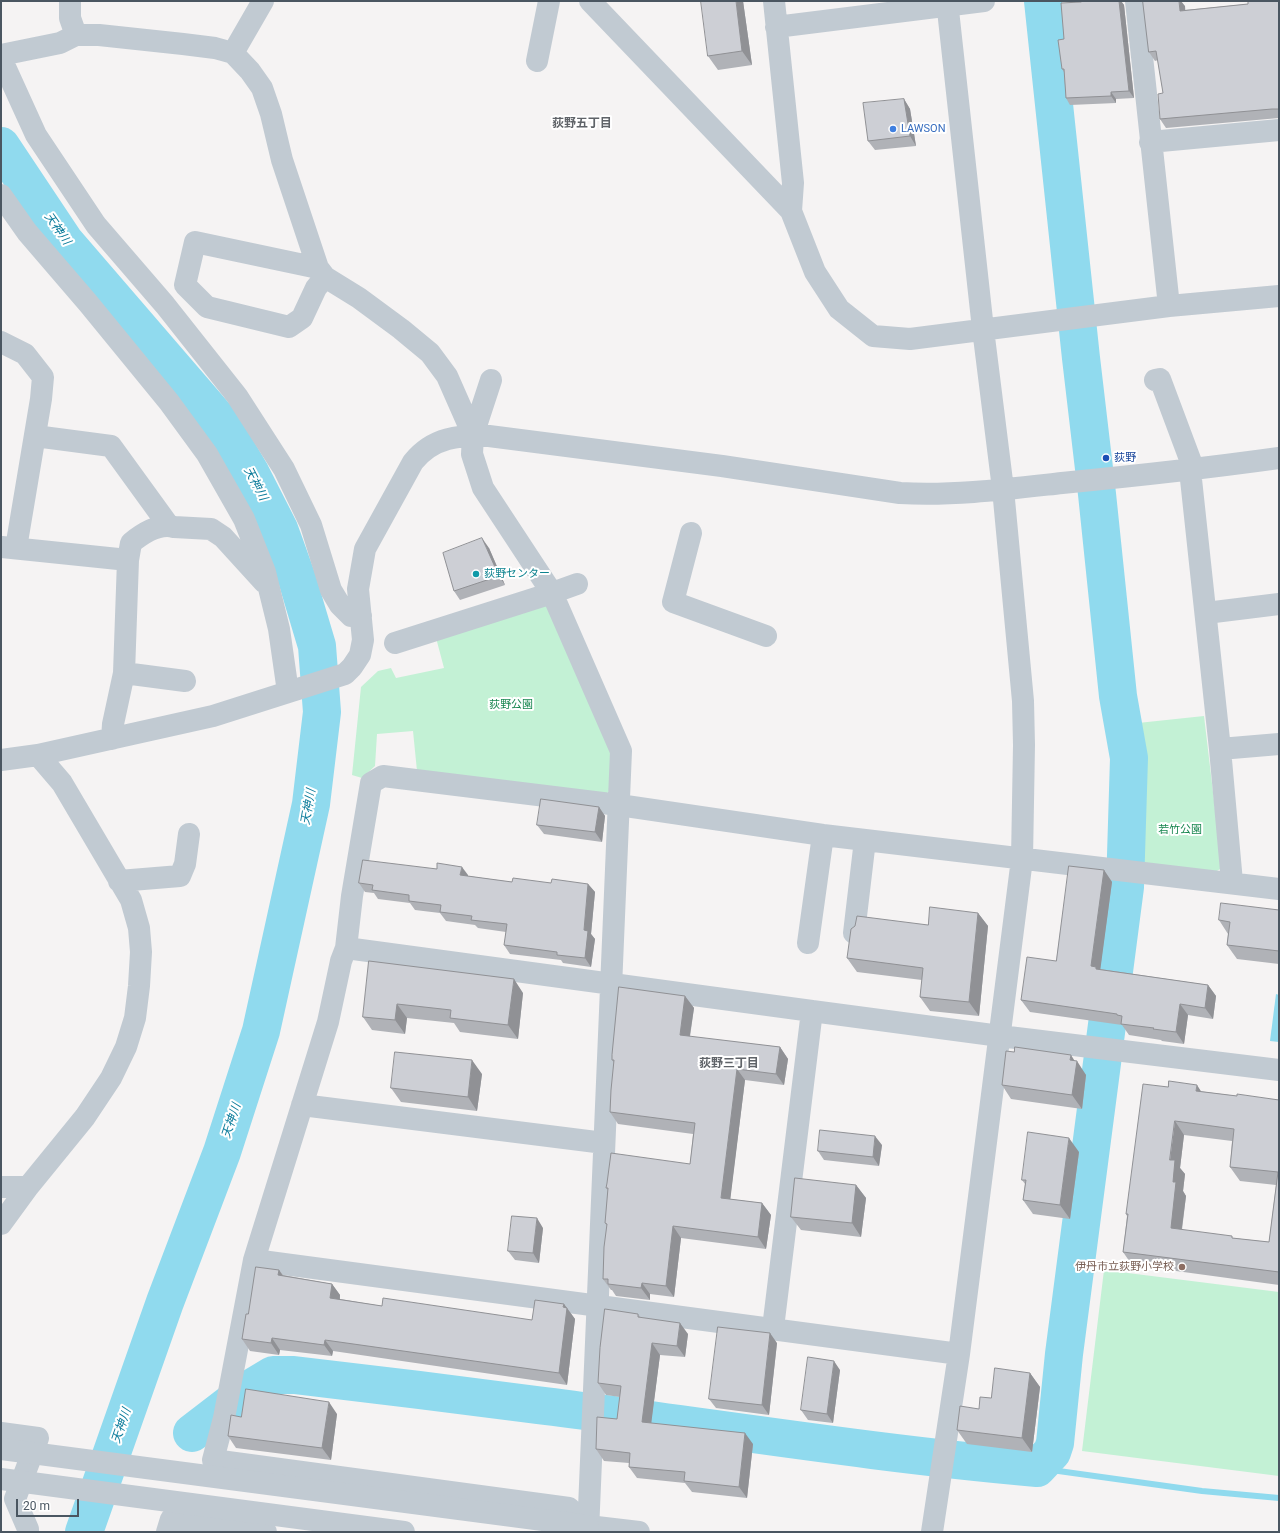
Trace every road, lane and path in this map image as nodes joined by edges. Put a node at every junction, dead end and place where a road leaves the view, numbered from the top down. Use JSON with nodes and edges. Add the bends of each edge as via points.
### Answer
{"nodes":[{"id":1,"x":70,"y":1,"type":"edge"},
{"id":2,"x":263,"y":1,"type":"edge"},
{"id":3,"x":549,"y":1,"type":"edge"},
{"id":4,"x":590,"y":1,"type":"edge"},
{"id":5,"x":774,"y":1,"type":"edge"},
{"id":6,"x":984,"y":1,"type":"edge"},
{"id":7,"x":1136,"y":1,"type":"edge"},
{"id":8,"x":948,"y":3,"type":"edge"},
{"id":9,"x":776,"y":27,"type":"junction"},
{"id":10,"x":76,"y":35,"type":"junction"},
{"id":11,"x":233,"y":53,"type":"junction"},
{"id":12,"x":1,"y":57,"type":"edge"},
{"id":13,"x":537,"y":61,"type":"dead end"},
{"id":14,"x":1279,"y":130,"type":"edge"},
{"id":15,"x":1150,"y":142,"type":"junction"},
{"id":16,"x":1,"y":195,"type":"edge"},
{"id":17,"x":791,"y":211,"type":"junction"},
{"id":18,"x":321,"y":272,"type":"junction"},
{"id":19,"x":1279,"y":296,"type":"edge"},
{"id":20,"x":1170,"y":306,"type":"junction"},
{"id":21,"x":983,"y":329,"type":"junction"},
{"id":22,"x":1,"y":342,"type":"edge"},
{"id":23,"x":491,"y":380,"type":"dead end"},
{"id":24,"x":1154,"y":380,"type":"dead end"},
{"id":25,"x":473,"y":435,"type":"junction"},
{"id":26,"x":35,"y":436,"type":"junction"},
{"id":27,"x":1279,"y":458,"type":"edge"},
{"id":28,"x":1192,"y":470,"type":"junction"},
{"id":29,"x":1003,"y":489,"type":"junction"},
{"id":30,"x":169,"y":526,"type":"junction"},
{"id":31,"x":692,"y":533,"type":"dead end"},
{"id":32,"x":9,"y":547,"type":"edge"},
{"id":33,"x":128,"y":560,"type":"junction"},
{"id":34,"x":577,"y":584,"type":"dead end"},
{"id":35,"x":269,"y":588,"type":"junction"},
{"id":36,"x":552,"y":593,"type":"junction"},
{"id":37,"x":1279,"y":604,"type":"edge"},
{"id":38,"x":1206,"y":613,"type":"junction"},
{"id":39,"x":361,"y":616,"type":"junction"},
{"id":40,"x":766,"y":636,"type":"dead end"},
{"id":41,"x":395,"y":643,"type":"dead end"},
{"id":42,"x":124,"y":673,"type":"junction"},
{"id":43,"x":185,"y":681,"type":"dead end"},
{"id":44,"x":288,"y":692,"type":"junction"},
{"id":45,"x":112,"y":739,"type":"junction"},
{"id":46,"x":1279,"y":744,"type":"edge"},
{"id":47,"x":1220,"y":749,"type":"junction"},
{"id":48,"x":38,"y":755,"type":"junction"},
{"id":49,"x":1,"y":760,"type":"edge"},
{"id":50,"x":619,"y":805,"type":"junction"},
{"id":51,"x":189,"y":834,"type":"dead end"},
{"id":52,"x":823,"y":835,"type":"junction"},
{"id":53,"x":865,"y":840,"type":"junction"},
{"id":54,"x":1022,"y":859,"type":"junction"},
{"id":55,"x":119,"y":881,"type":"junction"},
{"id":56,"x":1232,"y":882,"type":"junction"},
{"id":57,"x":1279,"y":889,"type":"edge"},
{"id":58,"x":854,"y":933,"type":"edge"},
{"id":59,"x":808,"y":943,"type":"dead end"},
{"id":60,"x":346,"y":948,"type":"junction"},
{"id":61,"x":611,"y":984,"type":"junction"},
{"id":62,"x":812,"y":1011,"type":"junction"},
{"id":63,"x":1000,"y":1036,"type":"junction"},
{"id":64,"x":1279,"y":1070,"type":"edge"},
{"id":65,"x":302,"y":1104,"type":"junction"},
{"id":66,"x":604,"y":1143,"type":"junction"},
{"id":67,"x":1,"y":1187,"type":"edge"},
{"id":68,"x":28,"y":1187,"type":"junction"},
{"id":69,"x":1,"y":1224,"type":"edge"},
{"id":70,"x":254,"y":1260,"type":"junction"},
{"id":71,"x":598,"y":1305,"type":"junction"},
{"id":72,"x":773,"y":1328,"type":"junction"},
{"id":73,"x":959,"y":1354,"type":"junction"},
{"id":74,"x":1,"y":1433,"type":"edge"},
{"id":75,"x":1,"y":1449,"type":"edge"},
{"id":76,"x":1,"y":1479,"type":"edge"},
{"id":77,"x":8,"y":1499,"type":"edge"},
{"id":78,"x":588,"y":1529,"type":"edge"},
{"id":79,"x":28,"y":1532,"type":"edge"},
{"id":80,"x":167,"y":1532,"type":"edge"},
{"id":81,"x":266,"y":1532,"type":"edge"},
{"id":82,"x":404,"y":1532,"type":"edge"},
{"id":83,"x":639,"y":1532,"type":"edge"},
{"id":84,"x":932,"y":1532,"type":"edge"}],
"edges":[{"from":1,"to":10,"type":"street","via":[[70,18]]},
{"from":2,"to":11,"type":"street"},
{"from":3,"to":13,"type":"street"},
{"from":4,"to":17,"type":"street"},
{"from":5,"to":9,"type":"street"},
{"from":6,"to":8,"type":"street"},
{"from":7,"to":15,"type":"street"},
{"from":8,"to":9,"type":"street"},
{"from":8,"to":21,"type":"street"},
{"from":9,"to":17,"type":"street","via":[[793,183]]},
{"from":10,"to":11,"type":"street","via":[[176,43]]},
{"from":10,"to":12,"type":"street","via":[[60,43]]},
{"from":11,"to":18,"type":"street","via":[[262,88],[282,160]]},
{"from":12,"to":39,"type":"street","via":[[36,135],[96,225],[165,305],[237,396],[284,469],[311,525],[331,590],[351,616]]},
{"from":14,"to":15,"type":"street"},
{"from":15,"to":20,"type":"street"},
{"from":16,"to":35,"type":"street","via":[[27,232],[164,396],[207,454],[244,519]]},
{"from":17,"to":21,"type":"street","via":[[815,272],[839,309],[873,336],[910,339]]},
{"from":18,"to":18,"type":"street","via":[[302,318],[289,327],[207,308],[185,285],[195,242]]},
{"from":18,"to":25,"type":"street","via":[[401,329],[430,354],[447,376]]},
{"from":19,"to":20,"type":"street"},
{"from":20,"to":21,"type":"street"},
{"from":21,"to":29,"type":"street"},
{"from":22,"to":26,"type":"street","via":[[25,354],[43,377]]},
{"from":23,"to":25,"type":"street"},
{"from":24,"to":28,"type":"street","via":[[1160,379]]},
{"from":25,"to":29,"type":"street","via":[[722,466],[900,492],[928,494]]},
{"from":25,"to":36,"type":"street","via":[[472,454],[483,488]]},
{"from":25,"to":39,"type":"street","via":[[437,443],[421,452],[413,462],[365,549],[358,589]]},
{"from":26,"to":30,"type":"street","via":[[111,446]]},
{"from":26,"to":32,"type":"street"},
{"from":27,"to":28,"type":"street"},
{"from":28,"to":29,"type":"street"},
{"from":28,"to":38,"type":"street"},
{"from":29,"to":54,"type":"street","via":[[1022,700]]},
{"from":30,"to":33,"type":"street","via":[[144,533],[131,543]]},
{"from":30,"to":35,"type":"street","via":[[211,529],[222,537]]},
{"from":31,"to":40,"type":"street","via":[[672,602]]},
{"from":32,"to":33,"type":"street"},
{"from":33,"to":42,"type":"street"},
{"from":34,"to":36,"type":"street"},
{"from":35,"to":44,"type":"street","via":[[279,629]]},
{"from":36,"to":41,"type":"street"},
{"from":36,"to":50,"type":"street","via":[[622,751]]},
{"from":37,"to":38,"type":"street"},
{"from":38,"to":47,"type":"street"},
{"from":39,"to":44,"type":"street","via":[[363,640],[360,655],[352,667],[345,674]]},
{"from":42,"to":43,"type":"street"},
{"from":42,"to":45,"type":"street"},
{"from":44,"to":45,"type":"street","via":[[213,716]]},
{"from":45,"to":48,"type":"street"},
{"from":46,"to":47,"type":"street"},
{"from":47,"to":56,"type":"street"},
{"from":48,"to":49,"type":"street"},
{"from":48,"to":55,"type":"street","via":[[62,783]]},
{"from":50,"to":52,"type":"street"},
{"from":50,"to":60,"type":"street","via":[[383,776],[370,783]]},
{"from":50,"to":61,"type":"street"},
{"from":51,"to":55,"type":"street","via":[[193,865],[180,876]]},
{"from":52,"to":53,"type":"street"},
{"from":52,"to":59,"type":"street"},
{"from":53,"to":54,"type":"street"},
{"from":53,"to":58,"type":"street"},
{"from":54,"to":56,"type":"street"},
{"from":54,"to":63,"type":"street"},
{"from":55,"to":68,"type":"street","via":[[131,900],[139,928],[141,952],[135,1018],[126,1048],[111,1078],[85,1117]]},
{"from":56,"to":57,"type":"street"},
{"from":60,"to":61,"type":"street"},
{"from":60,"to":65,"type":"street","via":[[328,1022]]},
{"from":61,"to":62,"type":"street"},
{"from":61,"to":66,"type":"street"},
{"from":62,"to":63,"type":"street"},
{"from":62,"to":72,"type":"street"},
{"from":63,"to":64,"type":"street"},
{"from":63,"to":73,"type":"street"},
{"from":65,"to":66,"type":"street"},
{"from":65,"to":70,"type":"street"},
{"from":66,"to":71,"type":"street"},
{"from":67,"to":68,"type":"street"},
{"from":68,"to":69,"type":"street"},
{"from":70,"to":71,"type":"street"},
{"from":70,"to":78,"type":"street","via":[[224,1418],[213,1460],[569,1508]]},
{"from":71,"to":72,"type":"street"},
{"from":71,"to":78,"type":"street"},
{"from":72,"to":73,"type":"street"},
{"from":73,"to":84,"type":"street"},
{"from":74,"to":77,"type":"street","via":[[38,1438]]},
{"from":75,"to":78,"type":"street","bridge":true},
{"from":76,"to":82,"type":"street","bridge":true},
{"from":77,"to":79,"type":"street"},
{"from":78,"to":83,"type":"street"},
{"from":80,"to":81,"type":"street","via":[[171,1519]]}]}
